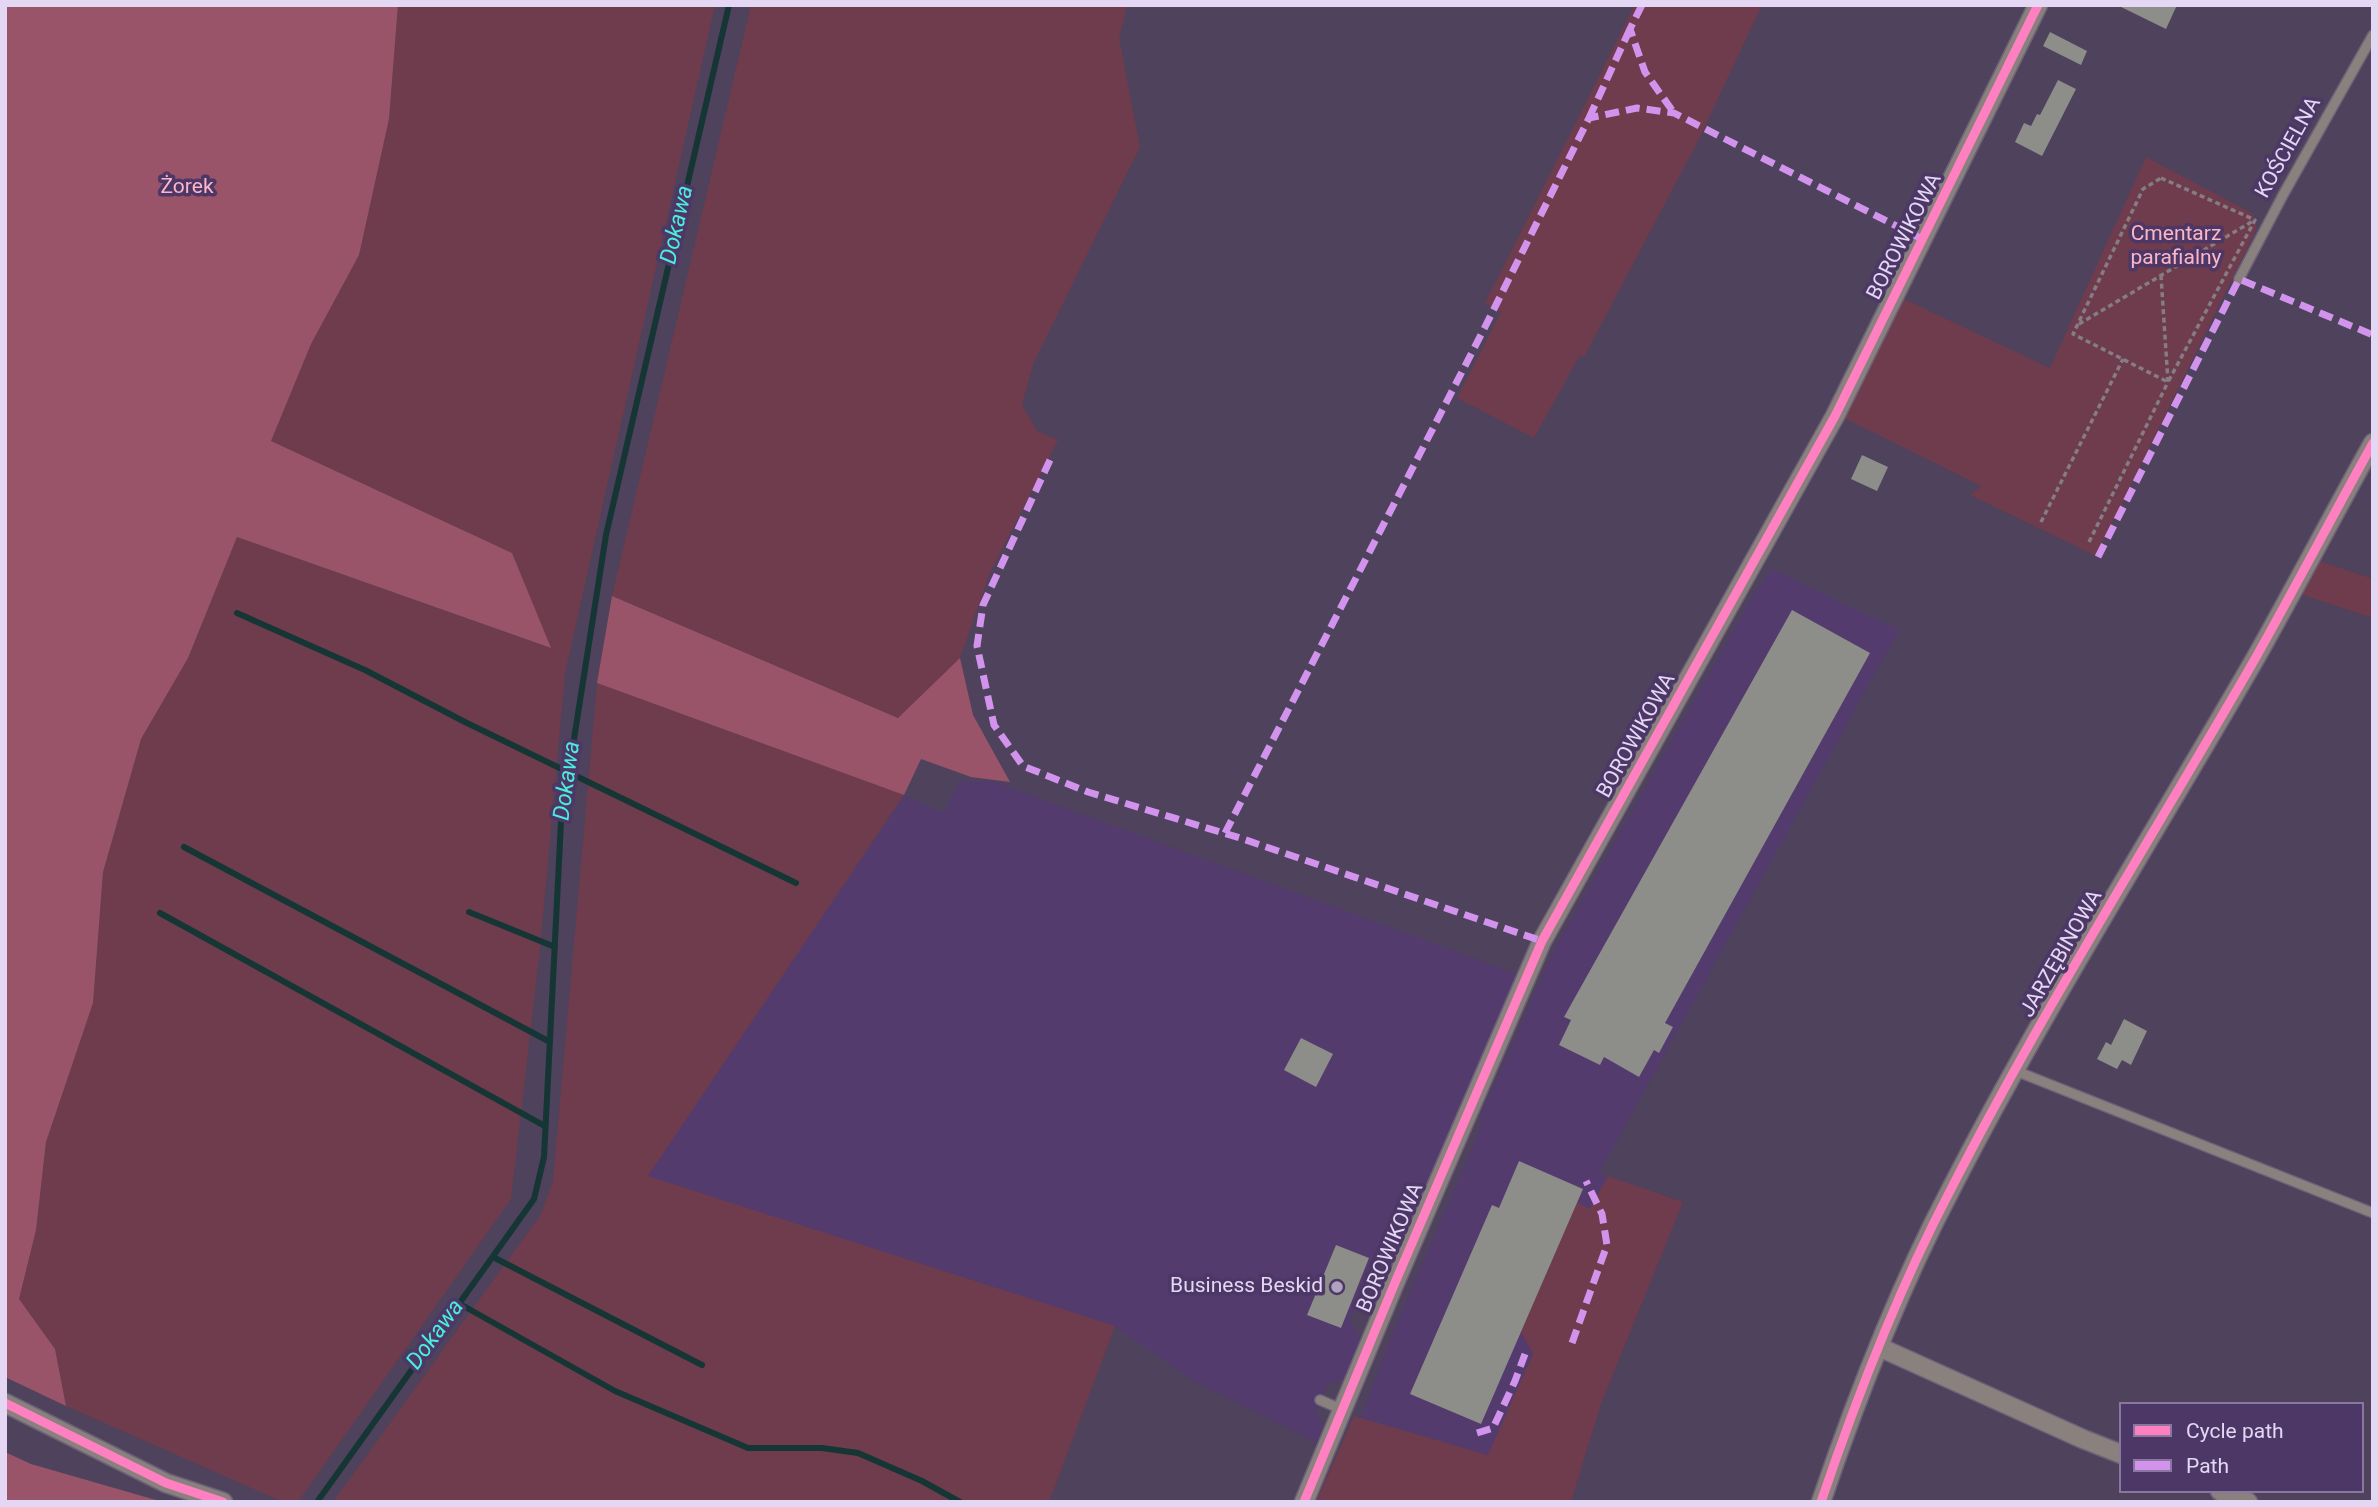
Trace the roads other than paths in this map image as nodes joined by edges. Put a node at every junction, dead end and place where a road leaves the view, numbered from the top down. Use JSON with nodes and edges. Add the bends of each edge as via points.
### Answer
{"nodes":[{"id":1,"x":2038,"y":5,"type":"edge"},
{"id":2,"x":2373,"y":34,"type":"edge"},
{"id":3,"x":2239,"y":279,"type":"dead end"},
{"id":4,"x":2373,"y":443,"type":"edge"},
{"id":5,"x":2015,"y":1071,"type":"junction"},
{"id":6,"x":2373,"y":1213,"type":"edge"},
{"id":7,"x":1880,"y":1347,"type":"junction"},
{"id":8,"x":1320,"y":1400,"type":"dead end"},
{"id":9,"x":5,"y":1403,"type":"edge"},
{"id":10,"x":1343,"y":1410,"type":"junction"},
{"id":11,"x":2119,"y":1453,"type":"edge"},
{"id":12,"x":2225,"y":1493,"type":"edge"},
{"id":13,"x":223,"y":1502,"type":"edge"},
{"id":14,"x":1304,"y":1502,"type":"edge"},
{"id":15,"x":1821,"y":1502,"type":"edge"},
{"id":16,"x":2248,"y":1502,"type":"edge"}],
"edges":[{"from":1,"to":10,"type":"street","name":"BOROWIKOWA","via":[[1835,416],[1542,941]]},
{"from":2,"to":3,"type":"lane","name":"KOŚCIELNA","via":[[2279,194]]},
{"from":4,"to":5,"type":"street","name":"JARZĘBINOWA","via":[[2256,657]]},
{"from":5,"to":6,"type":"lane"},
{"from":5,"to":7,"type":"street","name":"JARZĘBINOWA","via":[[1949,1192]]},
{"from":7,"to":11,"type":"street"},
{"from":7,"to":15,"type":"street","name":"JARZĘBINOWA"},
{"from":8,"to":10,"type":"lane"},
{"from":9,"to":13,"type":"street","via":[[166,1483]]},
{"from":10,"to":14,"type":"street","name":"BOROWIKOWA"},
{"from":12,"to":16,"type":"street"}]}
